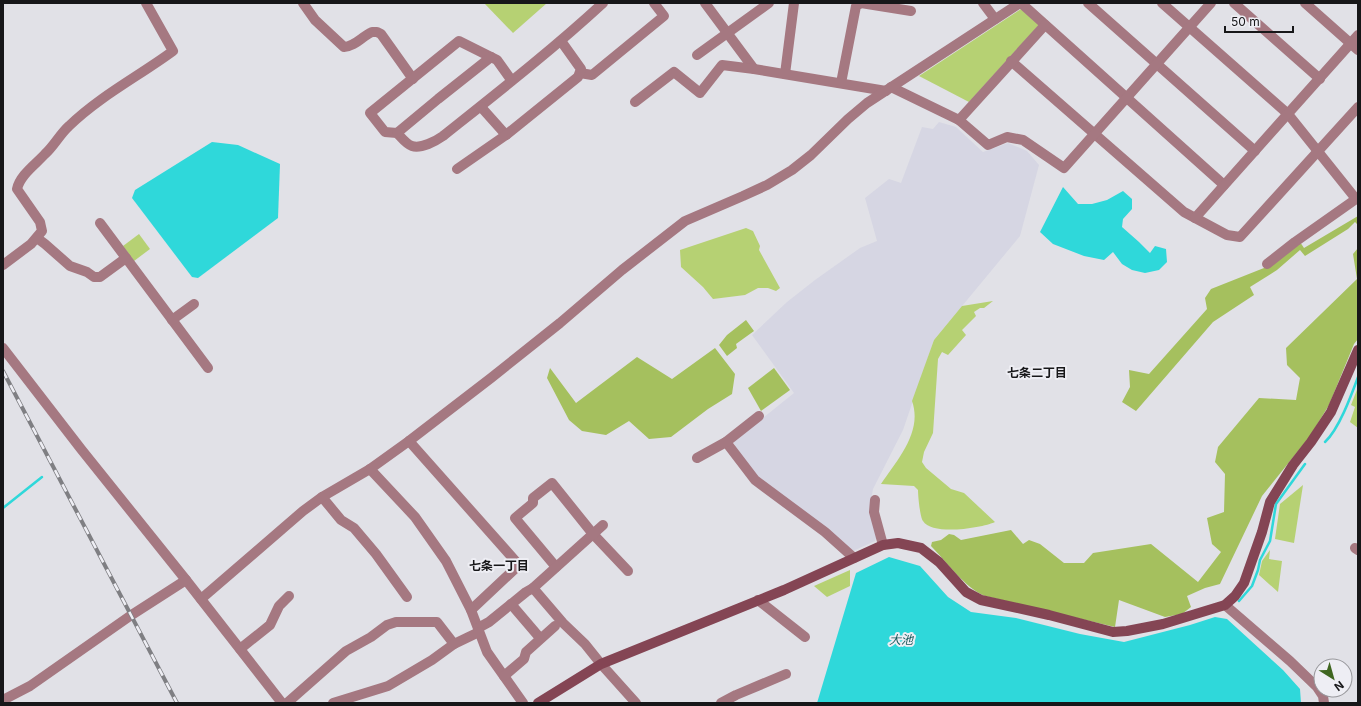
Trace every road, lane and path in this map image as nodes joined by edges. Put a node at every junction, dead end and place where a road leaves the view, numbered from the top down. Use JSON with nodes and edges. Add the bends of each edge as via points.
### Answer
{"nodes":[{"id":1,"x":146,"y":3,"type":"edge"},
{"id":2,"x":303,"y":3,"type":"edge"},
{"id":3,"x":603,"y":3,"type":"edge"},
{"id":4,"x":654,"y":3,"type":"edge"},
{"id":5,"x":705,"y":3,"type":"edge"},
{"id":6,"x":769,"y":3,"type":"edge"},
{"id":7,"x":794,"y":3,"type":"edge"},
{"id":8,"x":862,"y":3,"type":"edge"},
{"id":9,"x":983,"y":3,"type":"edge"},
{"id":10,"x":1020,"y":3,"type":"edge"},
{"id":11,"x":1088,"y":3,"type":"edge"},
{"id":12,"x":1162,"y":3,"type":"edge"},
{"id":13,"x":1211,"y":3,"type":"edge"},
{"id":14,"x":1234,"y":3,"type":"edge"},
{"id":15,"x":1305,"y":3,"type":"edge"},
{"id":16,"x":911,"y":11,"type":"dead end"},
{"id":17,"x":995,"y":19,"type":"junction"},
{"id":18,"x":1045,"y":25,"type":"junction"},
{"id":19,"x":1190,"y":28,"type":"junction"},
{"id":20,"x":728,"y":33,"type":"junction"},
{"id":21,"x":1358,"y":35,"type":"edge"},
{"id":22,"x":561,"y":41,"type":"junction"},
{"id":23,"x":1354,"y":47,"type":"edge"},
{"id":24,"x":698,"y":55,"type":"dead end"},
{"id":25,"x":491,"y":57,"type":"junction"},
{"id":26,"x":1011,"y":61,"type":"junction"},
{"id":27,"x":1157,"y":64,"type":"junction"},
{"id":28,"x":754,"y":69,"type":"junction"},
{"id":29,"x":580,"y":73,"type":"junction"},
{"id":30,"x":786,"y":74,"type":"junction"},
{"id":31,"x":413,"y":79,"type":"junction"},
{"id":32,"x":1320,"y":79,"type":"junction"},
{"id":33,"x":512,"y":81,"type":"junction"},
{"id":34,"x":841,"y":83,"type":"junction"},
{"id":35,"x":889,"y":89,"type":"junction"},
{"id":36,"x":1126,"y":98,"type":"junction"},
{"id":37,"x":634,"y":102,"type":"dead end"},
{"id":38,"x":480,"y":106,"type":"junction"},
{"id":39,"x":1358,"y":107,"type":"edge"},
{"id":40,"x":1288,"y":114,"type":"junction"},
{"id":41,"x":958,"y":120,"type":"junction"},
{"id":42,"x":397,"y":133,"type":"junction"},
{"id":43,"x":1095,"y":134,"type":"junction"},
{"id":44,"x":506,"y":135,"type":"junction"},
{"id":45,"x":1255,"y":151,"type":"junction"},
{"id":46,"x":1318,"y":152,"type":"junction"},
{"id":47,"x":457,"y":169,"type":"dead end"},
{"id":48,"x":1224,"y":185,"type":"junction"},
{"id":49,"x":1357,"y":199,"type":"edge"},
{"id":50,"x":1195,"y":218,"type":"junction"},
{"id":51,"x":100,"y":223,"type":"dead end"},
{"id":52,"x":37,"y":238,"type":"junction"},
{"id":53,"x":126,"y":258,"type":"junction"},
{"id":54,"x":1267,"y":264,"type":"dead end"},
{"id":55,"x":3,"y":265,"type":"edge"},
{"id":56,"x":194,"y":304,"type":"dead end"},
{"id":57,"x":172,"y":320,"type":"junction"},
{"id":58,"x":3,"y":348,"type":"edge"},
{"id":59,"x":1358,"y":350,"type":"edge"},
{"id":60,"x":208,"y":368,"type":"dead end"},
{"id":61,"x":759,"y":416,"type":"dead end"},
{"id":62,"x":409,"y":440,"type":"junction"},
{"id":63,"x":726,"y":442,"type":"junction"},
{"id":64,"x":697,"y":458,"type":"dead end"},
{"id":65,"x":370,"y":469,"type":"junction"},
{"id":66,"x":322,"y":497,"type":"junction"},
{"id":67,"x":875,"y":500,"type":"dead end"},
{"id":68,"x":603,"y":525,"type":"dead end"},
{"id":69,"x":593,"y":534,"type":"junction"},
{"id":70,"x":883,"y":545,"type":"junction"},
{"id":71,"x":854,"y":558,"type":"junction"},
{"id":72,"x":556,"y":567,"type":"junction"},
{"id":73,"x":628,"y":571,"type":"dead end"},
{"id":74,"x":186,"y":580,"type":"junction"},
{"id":75,"x":533,"y":588,"type":"junction"},
{"id":76,"x":289,"y":596,"type":"dead end"},
{"id":77,"x":407,"y":597,"type":"dead end"},
{"id":78,"x":201,"y":599,"type":"junction"},
{"id":79,"x":758,"y":600,"type":"junction"},
{"id":80,"x":511,"y":604,"type":"junction"},
{"id":81,"x":1225,"y":605,"type":"junction"},
{"id":82,"x":471,"y":610,"type":"junction"},
{"id":83,"x":555,"y":626,"type":"dead end"},
{"id":84,"x":478,"y":630,"type":"junction"},
{"id":85,"x":805,"y":637,"type":"dead end"},
{"id":86,"x":540,"y":638,"type":"junction"},
{"id":87,"x":454,"y":644,"type":"junction"},
{"id":88,"x":240,"y":649,"type":"junction"},
{"id":89,"x":601,"y":664,"type":"junction"},
{"id":90,"x":786,"y":674,"type":"dead end"},
{"id":91,"x":504,"y":676,"type":"junction"},
{"id":92,"x":3,"y":700,"type":"edge"},
{"id":93,"x":282,"y":703,"type":"edge"},
{"id":94,"x":287,"y":703,"type":"edge"},
{"id":95,"x":333,"y":703,"type":"edge"},
{"id":96,"x":523,"y":703,"type":"edge"},
{"id":97,"x":538,"y":703,"type":"edge"},
{"id":98,"x":636,"y":703,"type":"edge"},
{"id":99,"x":721,"y":703,"type":"edge"},
{"id":100,"x":1324,"y":703,"type":"edge"}],
"edges":[{"from":1,"to":52,"type":"street","via":[[173,51],[99,100],[73,122],[18,183],[17,189],[40,222],[42,231]]},
{"from":2,"to":31,"type":"street","via":[[315,20],[344,47],[351,46],[372,32],[381,34]]},
{"from":3,"to":22,"type":"street"},
{"from":4,"to":29,"type":"street","via":[[664,16],[592,75]]},
{"from":5,"to":20,"type":"street"},
{"from":6,"to":20,"type":"street"},
{"from":7,"to":30,"type":"street"},
{"from":8,"to":16,"type":"street"},
{"from":8,"to":34,"type":"street","via":[[856,6]]},
{"from":9,"to":17,"type":"street"},
{"from":10,"to":17,"type":"street"},
{"from":10,"to":18,"type":"street"},
{"from":11,"to":27,"type":"street"},
{"from":12,"to":19,"type":"street"},
{"from":13,"to":19,"type":"street"},
{"from":14,"to":32,"type":"street"},
{"from":15,"to":23,"type":"street"},
{"from":17,"to":35,"type":"street"},
{"from":18,"to":26,"type":"street"},
{"from":18,"to":36,"type":"street"},
{"from":19,"to":27,"type":"street"},
{"from":19,"to":40,"type":"street"},
{"from":20,"to":24,"type":"street"},
{"from":20,"to":28,"type":"street"},
{"from":21,"to":23,"type":"street"},
{"from":22,"to":29,"type":"street","via":[[581,69]]},
{"from":22,"to":33,"type":"street"},
{"from":23,"to":32,"type":"street"},
{"from":25,"to":31,"type":"street","via":[[459,41]]},
{"from":25,"to":33,"type":"street","via":[[497,60]]},
{"from":25,"to":42,"type":"street"},
{"from":26,"to":41,"type":"street"},
{"from":26,"to":43,"type":"street"},
{"from":27,"to":36,"type":"street"},
{"from":27,"to":45,"type":"street"},
{"from":28,"to":30,"type":"street"},
{"from":28,"to":37,"type":"street","via":[[722,65],[700,94],[674,72]]},
{"from":29,"to":44,"type":"street"},
{"from":30,"to":34,"type":"street"},
{"from":31,"to":42,"type":"street","via":[[370,113],[385,132]]},
{"from":32,"to":40,"type":"street"},
{"from":33,"to":38,"type":"street"},
{"from":34,"to":35,"type":"street"},
{"from":35,"to":41,"type":"street"},
{"from":35,"to":62,"type":"street","via":[[867,103],[792,170],[744,196],[685,221],[491,378]]},
{"from":36,"to":43,"type":"street"},
{"from":36,"to":48,"type":"street"},
{"from":38,"to":42,"type":"street","via":[[436,141],[417,147],[409,144]]},
{"from":38,"to":44,"type":"street"},
{"from":39,"to":46,"type":"street"},
{"from":40,"to":45,"type":"street"},
{"from":40,"to":46,"type":"street"},
{"from":41,"to":43,"type":"street","via":[[988,145],[1006,137],[1023,140],[1064,168]]},
{"from":43,"to":50,"type":"street","via":[[1184,212]]},
{"from":44,"to":47,"type":"street"},
{"from":45,"to":48,"type":"street"},
{"from":46,"to":49,"type":"street"},
{"from":46,"to":50,"type":"street","via":[[1240,237],[1227,235]]},
{"from":48,"to":50,"type":"street"},
{"from":49,"to":54,"type":"street"},
{"from":51,"to":53,"type":"street"},
{"from":52,"to":53,"type":"street","via":[[70,266],[94,277],[100,277]]},
{"from":52,"to":55,"type":"street"},
{"from":53,"to":57,"type":"street"},
{"from":56,"to":57,"type":"street"},
{"from":57,"to":60,"type":"street"},
{"from":58,"to":74,"type":"street"},
{"from":59,"to":81,"type":"street","via":[[1331,412],[1270,502],[1244,583]]},
{"from":61,"to":63,"type":"street"},
{"from":62,"to":65,"type":"street"},
{"from":62,"to":82,"type":"street","via":[[519,565]]},
{"from":63,"to":64,"type":"street"},
{"from":63,"to":71,"type":"street","via":[[755,480],[825,532]]},
{"from":65,"to":66,"type":"street"},
{"from":65,"to":82,"type":"street","via":[[416,517],[446,561]]},
{"from":66,"to":77,"type":"street","via":[[341,520],[354,528]]},
{"from":66,"to":78,"type":"street","via":[[280,529]]},
{"from":67,"to":70,"type":"street","via":[[874,512]]},
{"from":68,"to":69,"type":"street"},
{"from":69,"to":72,"type":"street"},
{"from":69,"to":72,"type":"street","via":[[552,483],[533,498],[532,503],[516,518]]},
{"from":69,"to":73,"type":"street"},
{"from":70,"to":71,"type":"street"},
{"from":70,"to":81,"type":"street","via":[[898,543],[921,548],[939,562],[966,592],[981,600],[1113,632],[1163,624]]},
{"from":71,"to":79,"type":"street"},
{"from":72,"to":75,"type":"street"},
{"from":74,"to":78,"type":"street"},
{"from":74,"to":92,"type":"street","via":[[30,686]]},
{"from":75,"to":80,"type":"street"},
{"from":75,"to":89,"type":"street"},
{"from":76,"to":88,"type":"street","via":[[279,606],[270,625]]},
{"from":78,"to":88,"type":"street"},
{"from":79,"to":85,"type":"street"},
{"from":79,"to":89,"type":"street"},
{"from":80,"to":84,"type":"street"},
{"from":80,"to":86,"type":"street"},
{"from":81,"to":100,"type":"street","via":[[1296,666],[1317,687]]},
{"from":82,"to":84,"type":"street"},
{"from":83,"to":86,"type":"street"},
{"from":84,"to":87,"type":"street"},
{"from":84,"to":91,"type":"street","via":[[488,652]]},
{"from":86,"to":91,"type":"street","via":[[526,652],[524,659]]},
{"from":87,"to":94,"type":"street","via":[[437,622],[396,622],[387,625],[371,638],[346,651]]},
{"from":87,"to":95,"type":"street","via":[[388,686]]},
{"from":88,"to":93,"type":"street"},
{"from":89,"to":97,"type":"street"},
{"from":89,"to":98,"type":"street"},
{"from":90,"to":99,"type":"street"},
{"from":91,"to":96,"type":"street"}]}
